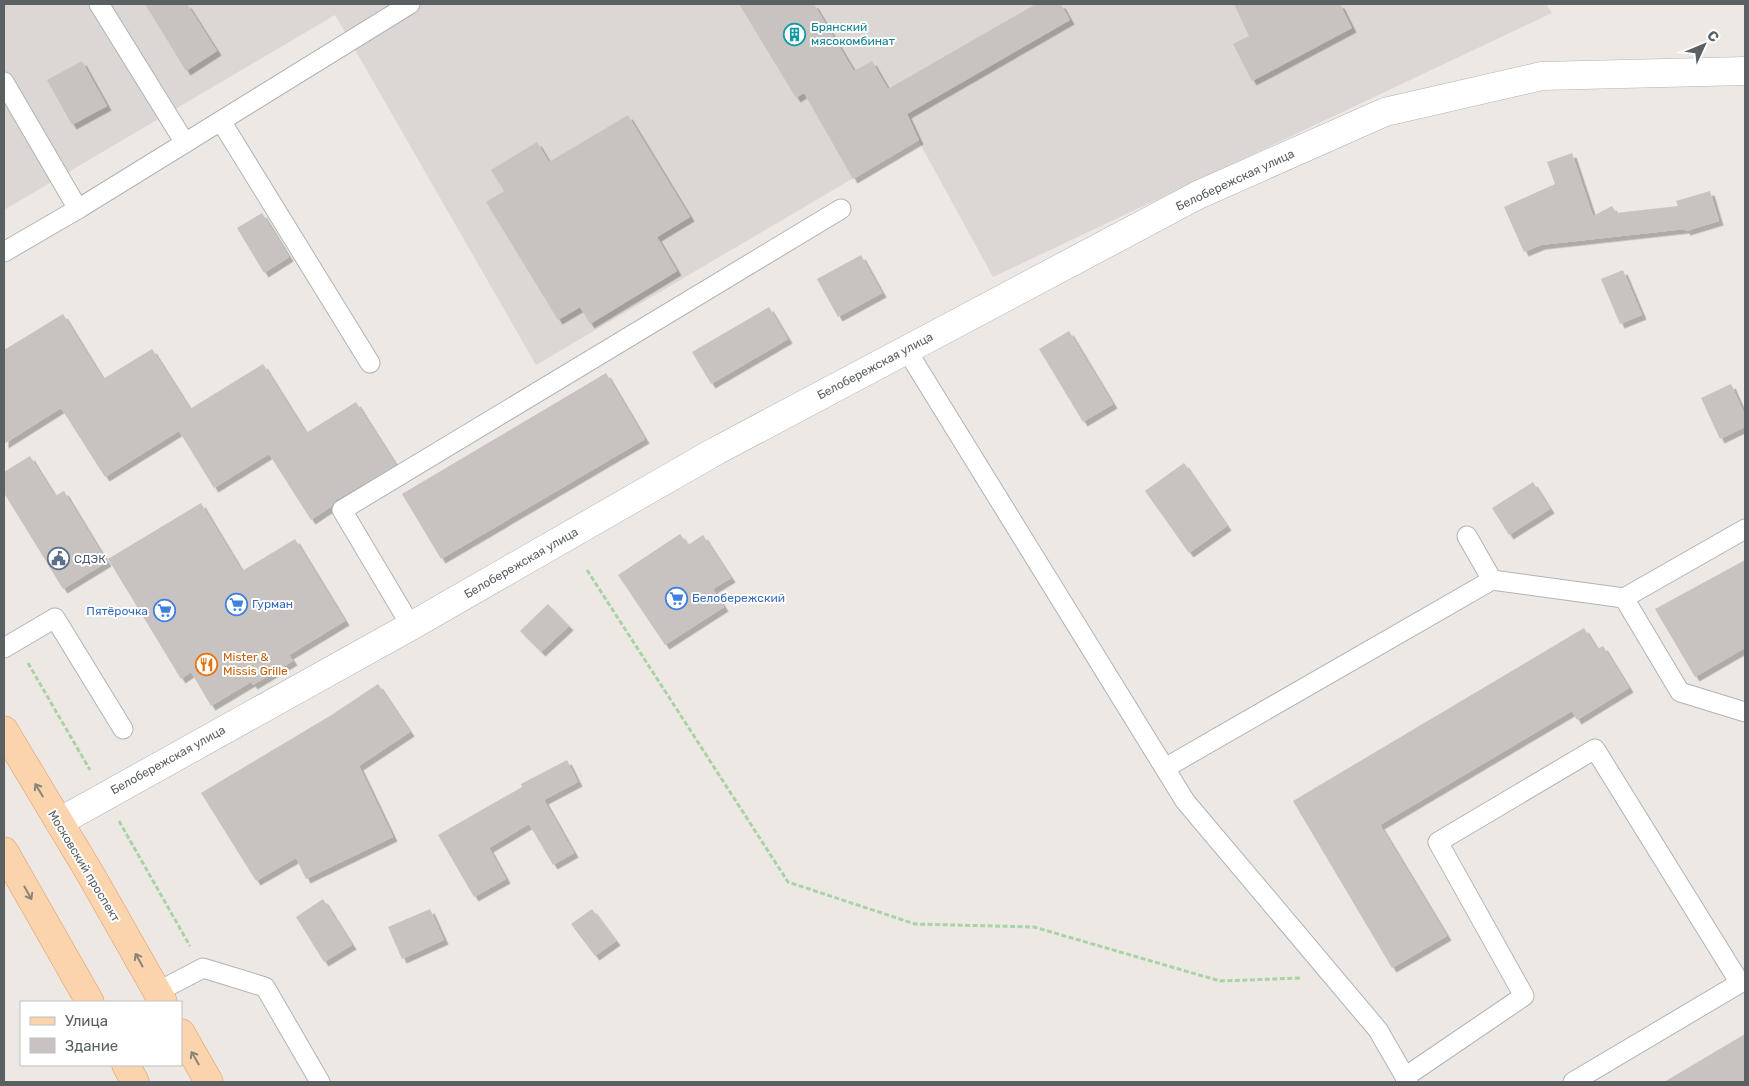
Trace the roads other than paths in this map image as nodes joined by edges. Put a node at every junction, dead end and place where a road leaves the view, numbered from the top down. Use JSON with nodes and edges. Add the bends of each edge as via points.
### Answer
{"nodes":[{"id":1,"x":99,"y":4,"type":"edge"},
{"id":2,"x":410,"y":4,"type":"edge"},
{"id":3,"x":1745,"y":71,"type":"edge"},
{"id":4,"x":4,"y":82,"type":"edge"},
{"id":5,"x":221,"y":121,"type":"junction"},
{"id":6,"x":185,"y":143,"type":"junction"},
{"id":7,"x":78,"y":209,"type":"junction"},
{"id":8,"x":841,"y":209,"type":"dead end"},
{"id":9,"x":4,"y":252,"type":"edge"},
{"id":10,"x":906,"y":349,"type":"junction"},
{"id":11,"x":370,"y":363,"type":"dead end"},
{"id":12,"x":1745,"y":529,"type":"edge"},
{"id":13,"x":1467,"y":536,"type":"dead end"},
{"id":14,"x":1492,"y":580,"type":"junction"},
{"id":15,"x":1624,"y":598,"type":"junction"},
{"id":16,"x":411,"y":626,"type":"junction"},
{"id":17,"x":4,"y":648,"type":"edge"},
{"id":18,"x":1745,"y":712,"type":"edge"},
{"id":19,"x":123,"y":729,"type":"dead end"},
{"id":20,"x":4,"y":730,"type":"edge"},
{"id":21,"x":1165,"y":768,"type":"junction"},
{"id":22,"x":59,"y":822,"type":"junction"},
{"id":23,"x":4,"y":851,"type":"edge"},
{"id":24,"x":1743,"y":982,"type":"edge"},
{"id":25,"x":160,"y":997,"type":"edge"},
{"id":26,"x":89,"y":1001,"type":"edge"},
{"id":27,"x":182,"y":1035,"type":"edge"},
{"id":28,"x":127,"y":1066,"type":"edge"},
{"id":29,"x":1406,"y":1080,"type":"edge"},
{"id":30,"x":135,"y":1082,"type":"edge"},
{"id":31,"x":209,"y":1082,"type":"edge"},
{"id":32,"x":320,"y":1082,"type":"edge"},
{"id":33,"x":1573,"y":1082,"type":"edge"}],
"edges":[{"from":1,"to":6,"type":"lane"},
{"from":2,"to":5,"type":"lane"},
{"from":3,"to":10,"type":"street","name":"Белобережская улица","via":[[1542,76],[1385,112],[1198,195]]},
{"from":4,"to":7,"type":"lane"},
{"from":5,"to":6,"type":"lane"},
{"from":5,"to":11,"type":"lane"},
{"from":6,"to":7,"type":"lane"},
{"from":7,"to":9,"type":"lane"},
{"from":8,"to":16,"type":"lane","via":[[342,510]]},
{"from":10,"to":16,"type":"street","name":"Белобережская улица","via":[[716,451]]},
{"from":10,"to":21,"type":"lane"},
{"from":12,"to":15,"type":"lane"},
{"from":13,"to":14,"type":"lane"},
{"from":14,"to":15,"type":"lane"},
{"from":14,"to":21,"type":"lane"},
{"from":15,"to":18,"type":"lane","via":[[1680,692]]},
{"from":16,"to":22,"type":"street","name":"Белобережская улица"},
{"from":17,"to":19,"type":"lane","via":[[55,618]]},
{"from":22,"to":20,"type":"main road","name":"Московский проспект","one_way":true},
{"from":21,"to":29,"type":"lane","via":[[1185,801],[1378,1030]]},
{"from":25,"to":22,"type":"main road","name":"Московский проспект","one_way":true},
{"from":23,"to":26,"type":"main road","one_way":true},
{"from":24,"to":29,"type":"lane","via":[[1595,749],[1438,842],[1524,996]]},
{"from":24,"to":33,"type":"lane"},
{"from":25,"to":32,"type":"lane","via":[[203,968],[265,987]]},
{"from":31,"to":27,"type":"main road","one_way":true},
{"from":28,"to":30,"type":"main road"}]}
